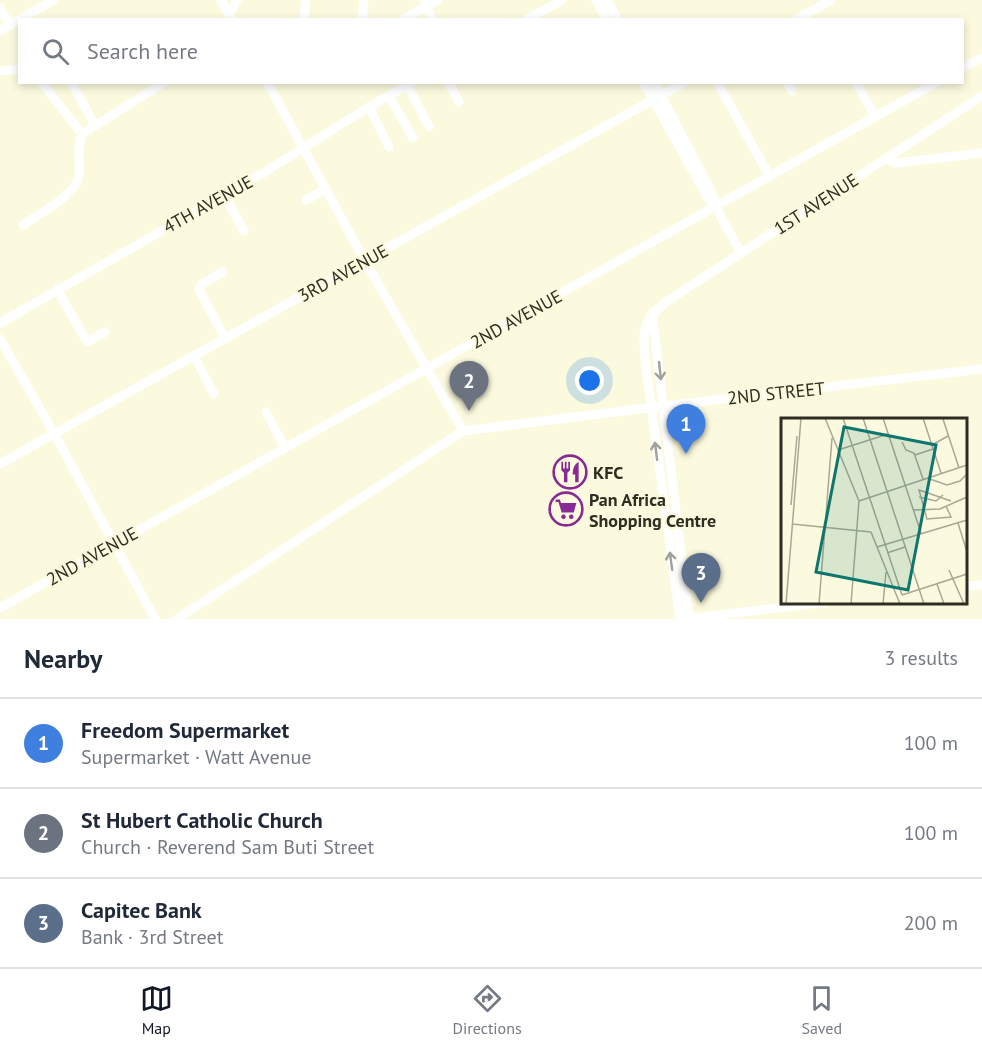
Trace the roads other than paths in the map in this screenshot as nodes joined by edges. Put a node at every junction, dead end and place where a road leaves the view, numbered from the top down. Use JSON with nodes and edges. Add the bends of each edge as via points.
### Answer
{"nodes":[{"id":1,"x":53,"y":0,"type":"edge"},
{"id":2,"x":221,"y":0,"type":"edge"},
{"id":3,"x":237,"y":0,"type":"edge"},
{"id":4,"x":306,"y":0,"type":"edge"},
{"id":5,"x":364,"y":0,"type":"edge"},
{"id":6,"x":438,"y":0,"type":"edge"},
{"id":7,"x":562,"y":0,"type":"edge"},
{"id":8,"x":596,"y":0,"type":"edge"},
{"id":9,"x":607,"y":0,"type":"edge"},
{"id":10,"x":831,"y":0,"type":"edge"},
{"id":11,"x":425,"y":3,"type":"edge"},
{"id":12,"x":0,"y":8,"type":"edge"},
{"id":13,"x":35,"y":16,"type":"edge"},
{"id":14,"x":230,"y":17,"type":"edge"},
{"id":15,"x":304,"y":18,"type":"edge"},
{"id":16,"x":362,"y":18,"type":"edge"},
{"id":17,"x":405,"y":18,"type":"edge"},
{"id":18,"x":431,"y":18,"type":"edge"},
{"id":19,"x":530,"y":18,"type":"edge"},
{"id":20,"x":606,"y":18,"type":"edge"},
{"id":21,"x":617,"y":18,"type":"edge"},
{"id":22,"x":800,"y":18,"type":"edge"},
{"id":23,"x":18,"y":22,"type":"edge"},
{"id":24,"x":10,"y":25,"type":"junction"},
{"id":25,"x":0,"y":31,"type":"edge"},
{"id":26,"x":982,"y":57,"type":"edge"},
{"id":27,"x":964,"y":67,"type":"edge"},
{"id":28,"x":18,"y":69,"type":"edge"},
{"id":29,"x":0,"y":71,"type":"edge"},
{"id":30,"x":43,"y":84,"type":"edge"},
{"id":31,"x":72,"y":84,"type":"edge"},
{"id":32,"x":162,"y":84,"type":"edge"},
{"id":33,"x":268,"y":84,"type":"edge"},
{"id":34,"x":411,"y":84,"type":"edge"},
{"id":35,"x":449,"y":84,"type":"edge"},
{"id":36,"x":645,"y":84,"type":"edge"},
{"id":37,"x":654,"y":84,"type":"edge"},
{"id":38,"x":682,"y":84,"type":"edge"},
{"id":39,"x":718,"y":84,"type":"edge"},
{"id":40,"x":857,"y":84,"type":"edge"},
{"id":41,"x":933,"y":84,"type":"edge"},
{"id":42,"x":389,"y":96,"type":"junction"},
{"id":43,"x":982,"y":96,"type":"edge"},
{"id":44,"x":657,"y":98,"type":"junction"},
{"id":45,"x":459,"y":102,"type":"dead end"},
{"id":46,"x":369,"y":107,"type":"junction"},
{"id":47,"x":875,"y":117,"type":"junction"},
{"id":48,"x":95,"y":125,"type":"junction"},
{"id":49,"x":429,"y":127,"type":"dead end"},
{"id":50,"x":82,"y":134,"type":"junction"},
{"id":51,"x":413,"y":138,"type":"dead end"},
{"id":52,"x":390,"y":147,"type":"dead end"},
{"id":53,"x":304,"y":148,"type":"junction"},
{"id":54,"x":982,"y":153,"type":"edge"},
{"id":55,"x":885,"y":159,"type":"junction"},
{"id":56,"x":770,"y":177,"type":"junction"},
{"id":57,"x":325,"y":189,"type":"junction"},
{"id":58,"x":224,"y":195,"type":"junction"},
{"id":59,"x":306,"y":200,"type":"dead end"},
{"id":60,"x":716,"y":208,"type":"junction"},
{"id":61,"x":23,"y":225,"type":"dead end"},
{"id":62,"x":244,"y":231,"type":"dead end"},
{"id":63,"x":741,"y":253,"type":"junction"},
{"id":64,"x":365,"y":261,"type":"junction"},
{"id":65,"x":223,"y":272,"type":"dead end"},
{"id":66,"x":57,"y":289,"type":"junction"},
{"id":67,"x":652,"y":314,"type":"junction"},
{"id":68,"x":0,"y":322,"type":"edge"},
{"id":69,"x":105,"y":332,"type":"dead end"},
{"id":70,"x":225,"y":338,"type":"junction"},
{"id":71,"x":0,"y":339,"type":"edge"},
{"id":72,"x":194,"y":356,"type":"junction"},
{"id":73,"x":427,"y":369,"type":"junction"},
{"id":74,"x":982,"y":369,"type":"edge"},
{"id":75,"x":214,"y":394,"type":"dead end"},
{"id":76,"x":663,"y":406,"type":"junction"},
{"id":77,"x":650,"y":408,"type":"junction"},
{"id":78,"x":266,"y":412,"type":"dead end"},
{"id":79,"x":463,"y":432,"type":"junction"},
{"id":80,"x":54,"y":433,"type":"junction"},
{"id":81,"x":285,"y":448,"type":"junction"},
{"id":82,"x":0,"y":464,"type":"edge"},
{"id":83,"x":113,"y":544,"type":"junction"},
{"id":84,"x":982,"y":585,"type":"edge"},
{"id":85,"x":967,"y":586,"type":"edge"},
{"id":86,"x":819,"y":604,"type":"edge"},
{"id":87,"x":0,"y":608,"type":"edge"},
{"id":88,"x":155,"y":619,"type":"edge"},
{"id":89,"x":177,"y":619,"type":"edge"},
{"id":90,"x":681,"y":619,"type":"edge"},
{"id":91,"x":689,"y":619,"type":"edge"}],
"edges":[{"from":1,"to":13,"type":"street"},
{"from":2,"to":14,"type":"street"},
{"from":3,"to":14,"type":"street"},
{"from":4,"to":15,"type":"street"},
{"from":5,"to":16,"type":"street"},
{"from":6,"to":11,"type":"street"},
{"from":7,"to":19,"type":"street"},
{"from":8,"to":20,"type":"street"},
{"from":9,"to":21,"type":"street"},
{"from":10,"to":22,"type":"street"},
{"from":11,"to":17,"type":"street"},
{"from":11,"to":18,"type":"street"},
{"from":12,"to":24,"type":"street"},
{"from":23,"to":24,"type":"street"},
{"from":24,"to":25,"type":"street"},
{"from":26,"to":27,"type":"street"},
{"from":28,"to":29,"type":"street"},
{"from":30,"to":50,"type":"street"},
{"from":31,"to":48,"type":"street"},
{"from":32,"to":48,"type":"street"},
{"from":33,"to":53,"type":"street"},
{"from":34,"to":42,"type":"street","name":"4TH AVENUE"},
{"from":34,"to":49,"type":"street"},
{"from":35,"to":45,"type":"street"},
{"from":36,"to":44,"type":"street"},
{"from":37,"to":44,"type":"street"},
{"from":38,"to":44,"type":"street","name":"3RD AVENUE"},
{"from":39,"to":56,"type":"street"},
{"from":40,"to":47,"type":"street"},
{"from":41,"to":47,"type":"street","name":"2ND AVENUE"},
{"from":42,"to":46,"type":"street","name":"4TH AVENUE"},
{"from":42,"to":51,"type":"street"},
{"from":43,"to":55,"type":"street","name":"1ST AVENUE"},
{"from":44,"to":60,"type":"street"},
{"from":44,"to":64,"type":"street","name":"3RD AVENUE"},
{"from":46,"to":52,"type":"street"},
{"from":46,"to":53,"type":"street","name":"4TH AVENUE"},
{"from":47,"to":56,"type":"street","name":"2ND AVENUE"},
{"from":48,"to":50,"type":"street"},
{"from":50,"to":61,"type":"street","via":[[78,142],[79,178],[72,191]]},
{"from":53,"to":57,"type":"street"},
{"from":53,"to":58,"type":"street","name":"4TH AVENUE"},
{"from":54,"to":55,"type":"street","via":[[897,163]]},
{"from":55,"to":63,"type":"street","name":"1ST AVENUE"},
{"from":56,"to":60,"type":"street","name":"2ND AVENUE"},
{"from":57,"to":59,"type":"street"},
{"from":57,"to":64,"type":"street"},
{"from":58,"to":62,"type":"street"},
{"from":58,"to":66,"type":"street","name":"4TH AVENUE"},
{"from":60,"to":63,"type":"street"},
{"from":60,"to":73,"type":"street","name":"2ND AVENUE"},
{"from":63,"to":67,"type":"street","name":"1ST AVENUE"},
{"from":64,"to":70,"type":"street","name":"3RD AVENUE"},
{"from":64,"to":73,"type":"street"},
{"from":65,"to":70,"type":"street","via":[[199,290]]},
{"from":66,"to":68,"type":"street","name":"4TH AVENUE"},
{"from":66,"to":69,"type":"street","via":[[87,342]]},
{"from":67,"to":76,"type":"street","one_way":true},
{"from":67,"to":77,"type":"street","via":[[643,340]]},
{"from":70,"to":72,"type":"street","name":"3RD AVENUE"},
{"from":71,"to":80,"type":"street"},
{"from":72,"to":75,"type":"street"},
{"from":72,"to":80,"type":"street","name":"3RD AVENUE"},
{"from":73,"to":79,"type":"street"},
{"from":73,"to":81,"type":"street","name":"2ND AVENUE"},
{"from":74,"to":76,"type":"street","name":"2ND STREET"},
{"from":76,"to":77,"type":"street","name":"2ND STREET"},
{"from":76,"to":91,"type":"street"},
{"from":77,"to":79,"type":"street","name":"2ND STREET"},
{"from":90,"to":77,"type":"street","one_way":true},
{"from":78,"to":81,"type":"street"},
{"from":79,"to":89,"type":"street"},
{"from":80,"to":82,"type":"street","name":"3RD AVENUE"},
{"from":80,"to":83,"type":"street"},
{"from":81,"to":83,"type":"street","name":"2ND AVENUE"},
{"from":83,"to":87,"type":"street","name":"2ND AVENUE"},
{"from":83,"to":88,"type":"street"},
{"from":84,"to":85,"type":"street"},
{"from":86,"to":91,"type":"street"},
{"from":90,"to":91,"type":"street"}]}
